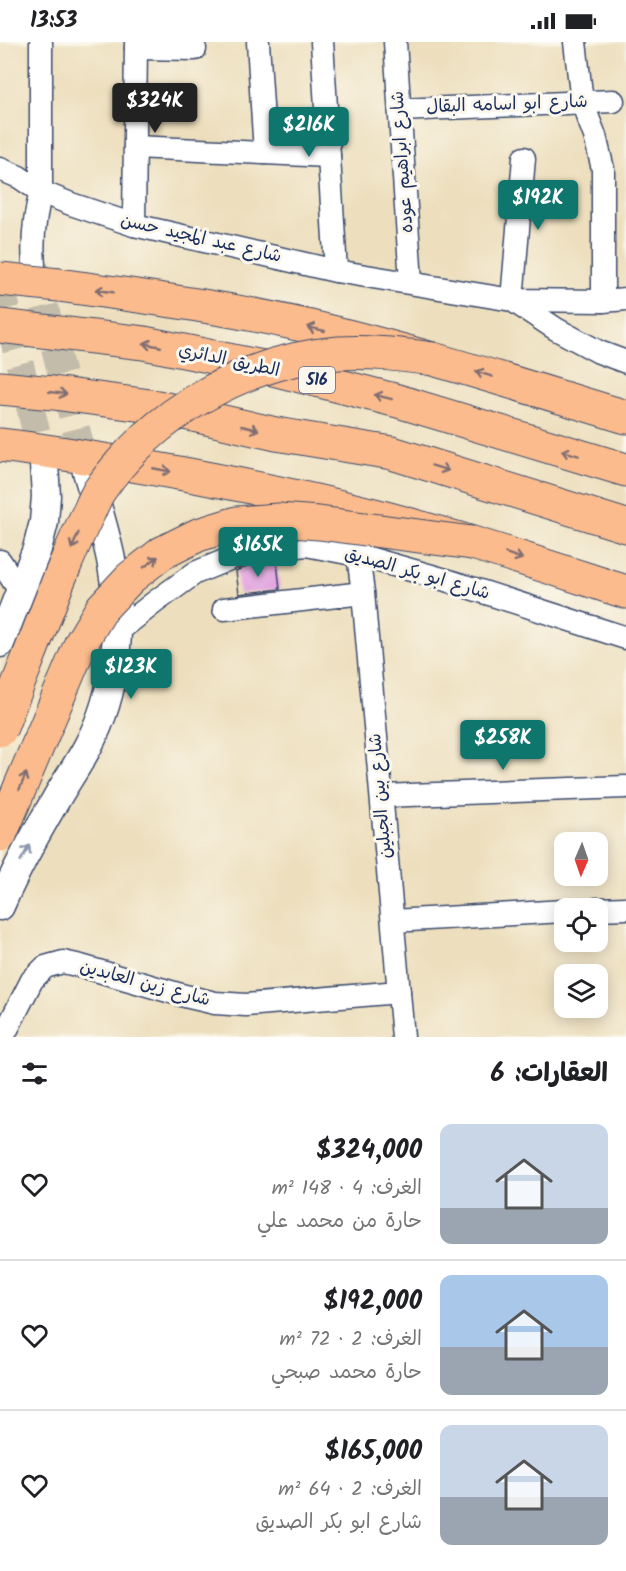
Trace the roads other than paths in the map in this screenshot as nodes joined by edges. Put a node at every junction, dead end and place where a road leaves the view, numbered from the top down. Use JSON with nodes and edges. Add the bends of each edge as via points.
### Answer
{"nodes":[{"id":1,"x":41,"y":42,"type":"edge"},
{"id":2,"x":258,"y":42,"type":"edge"},
{"id":3,"x":322,"y":42,"type":"edge"},
{"id":4,"x":395,"y":42,"type":"edge"},
{"id":5,"x":575,"y":42,"type":"edge"},
{"id":6,"x":136,"y":45,"type":"edge"},
{"id":7,"x":195,"y":49,"type":"dead end"},
{"id":8,"x":613,"y":101,"type":"dead end"},
{"id":9,"x":582,"y":102,"type":"junction"},
{"id":10,"x":400,"y":110,"type":"junction"},
{"id":11,"x":135,"y":147,"type":"junction"},
{"id":12,"x":264,"y":153,"type":"junction"},
{"id":13,"x":329,"y":156,"type":"junction"},
{"id":14,"x":524,"y":158,"type":"dead end"},
{"id":15,"x":0,"y":169,"type":"edge"},
{"id":16,"x":41,"y":192,"type":"junction"},
{"id":17,"x":134,"y":225,"type":"junction"},
{"id":18,"x":34,"y":266,"type":"tunnel mouth"},
{"id":19,"x":336,"y":271,"type":"junction"},
{"id":20,"x":0,"y":279,"type":"edge"},
{"id":21,"x":411,"y":282,"type":"junction"},
{"id":22,"x":626,"y":298,"type":"edge"},
{"id":23,"x":512,"y":300,"type":"junction"},
{"id":24,"x":603,"y":301,"type":"junction"},
{"id":25,"x":0,"y":326,"type":"edge"},
{"id":26,"x":434,"y":359,"type":"junction"},
{"id":27,"x":626,"y":362,"type":"edge"},
{"id":28,"x":0,"y":388,"type":"edge"},
{"id":29,"x":626,"y":417,"type":"edge"},
{"id":30,"x":0,"y":445,"type":"edge"},
{"id":31,"x":44,"y":464,"type":"tunnel mouth"},
{"id":32,"x":86,"y":468,"type":"tunnel mouth"},
{"id":33,"x":626,"y":470,"type":"edge"},
{"id":34,"x":626,"y":526,"type":"edge"},
{"id":35,"x":472,"y":543,"type":"junction"},
{"id":36,"x":358,"y":555,"type":"junction"},
{"id":37,"x":0,"y":561,"type":"edge"},
{"id":38,"x":20,"y":591,"type":"junction"},
{"id":39,"x":626,"y":592,"type":"edge"},
{"id":40,"x":363,"y":593,"type":"junction"},
{"id":41,"x":224,"y":609,"type":"dead end"},
{"id":42,"x":117,"y":632,"type":"junction"},
{"id":43,"x":626,"y":638,"type":"edge"},
{"id":44,"x":0,"y":643,"type":"edge"},
{"id":45,"x":0,"y":730,"type":"edge"},
{"id":46,"x":626,"y":788,"type":"edge"},
{"id":47,"x":382,"y":796,"type":"junction"},
{"id":48,"x":0,"y":835,"type":"edge"},
{"id":49,"x":0,"y":906,"type":"edge"},
{"id":50,"x":626,"y":908,"type":"edge"},
{"id":51,"x":608,"y":909,"type":"edge"},
{"id":52,"x":554,"y":912,"type":"edge"},
{"id":53,"x":393,"y":921,"type":"junction"},
{"id":54,"x":399,"y":992,"type":"junction"},
{"id":55,"x":3,"y":1037,"type":"edge"},
{"id":56,"x":404,"y":1037,"type":"edge"}],
"edges":[{"from":1,"to":16,"type":"street"},
{"from":2,"to":12,"type":"street"},
{"from":3,"to":13,"type":"street"},
{"from":4,"to":10,"type":"street","name":"شارع ابراهيم عوده"},
{"from":5,"to":9,"type":"street"},
{"from":6,"to":7,"type":"street"},
{"from":6,"to":11,"type":"street"},
{"from":8,"to":9,"type":"street","name":"شارع ابو اسامه البقال"},
{"from":9,"to":10,"type":"street","name":"شارع ابو اسامه البقال"},
{"from":9,"to":24,"type":"street","via":[[603,169]]},
{"from":10,"to":21,"type":"street","name":"شارع ابراهيم عوده"},
{"from":11,"to":12,"type":"street"},
{"from":11,"to":17,"type":"street"},
{"from":12,"to":13,"type":"street"},
{"from":13,"to":19,"type":"street"},
{"from":14,"to":23,"type":"street"},
{"from":15,"to":16,"type":"street","name":"شارع عبد المجيد حسن"},
{"from":16,"to":17,"type":"street","name":"شارع عبد المجيد حسن"},
{"from":16,"to":18,"type":"street","via":[[33,228]]},
{"from":17,"to":19,"type":"street","name":"شارع عبد المجيد حسن"},
{"from":19,"to":21,"type":"street","name":"شارع عبد المجيد حسن"},
{"from":26,"to":20,"type":"highway","one_way":true,"bridge":true,"via":[[230,311]]},
{"from":21,"to":23,"type":"street","name":"شارع عبد المجيد حسن"},
{"from":22,"to":24,"type":"street"},
{"from":23,"to":24,"type":"street"},
{"from":23,"to":27,"type":"street","via":[[556,329]]},
{"from":33,"to":25,"type":"highway","name":"الطريق الدائري","number":"516","one_way":true,"via":[[398,401],[273,369],[144,343]]},
{"from":29,"to":26,"type":"highway","one_way":true},
{"from":26,"to":45,"type":"highway","one_way":true,"bridge":true,"via":[[387,353],[339,353],[291,361],[235,380],[163,423],[128,455],[99,492],[77,536]]},
{"from":28,"to":34,"type":"highway","one_way":true,"via":[[158,407],[276,434],[392,453]]},
{"from":30,"to":35,"type":"highway","one_way":true,"via":[[222,481],[374,515]]},
{"from":31,"to":38,"type":"street","via":[[44,522]]},
{"from":32,"to":42,"type":"street","via":[[112,566]]},
{"from":35,"to":39,"type":"highway","one_way":true},
{"from":48,"to":35,"type":"highway","one_way":true,"bridge":true,"via":[[81,643],[102,608],[130,578],[162,553],[198,535],[237,523],[278,520]]},
{"from":36,"to":40,"type":"street","name":"شارع بين الجبلين"},
{"from":36,"to":42,"type":"street","name":"شارع ابو بكر الصديق","via":[[306,545],[246,552],[195,573]]},
{"from":36,"to":43,"type":"street","name":"شارع ابو بكر الصديق"},
{"from":37,"to":38,"type":"street"},
{"from":38,"to":44,"type":"street"},
{"from":40,"to":41,"type":"street"},
{"from":40,"to":47,"type":"street","name":"شارع بين الجبلين"},
{"from":49,"to":42,"type":"street","one_way":true,"via":[[18,865],[88,746],[100,718],[115,660]]},
{"from":46,"to":47,"type":"street"},
{"from":47,"to":53,"type":"street","name":"شارع بين الجبلين"},
{"from":50,"to":51,"type":"street"},
{"from":52,"to":53,"type":"street"},
{"from":53,"to":54,"type":"street","name":"شارع بين الجبلين"},
{"from":54,"to":55,"type":"street","name":"شارع زين العابدين","via":[[246,1005],[215,1003],[63,962],[45,967],[32,980]]},
{"from":54,"to":56,"type":"street","name":"شارع بين الجبلين"}]}
